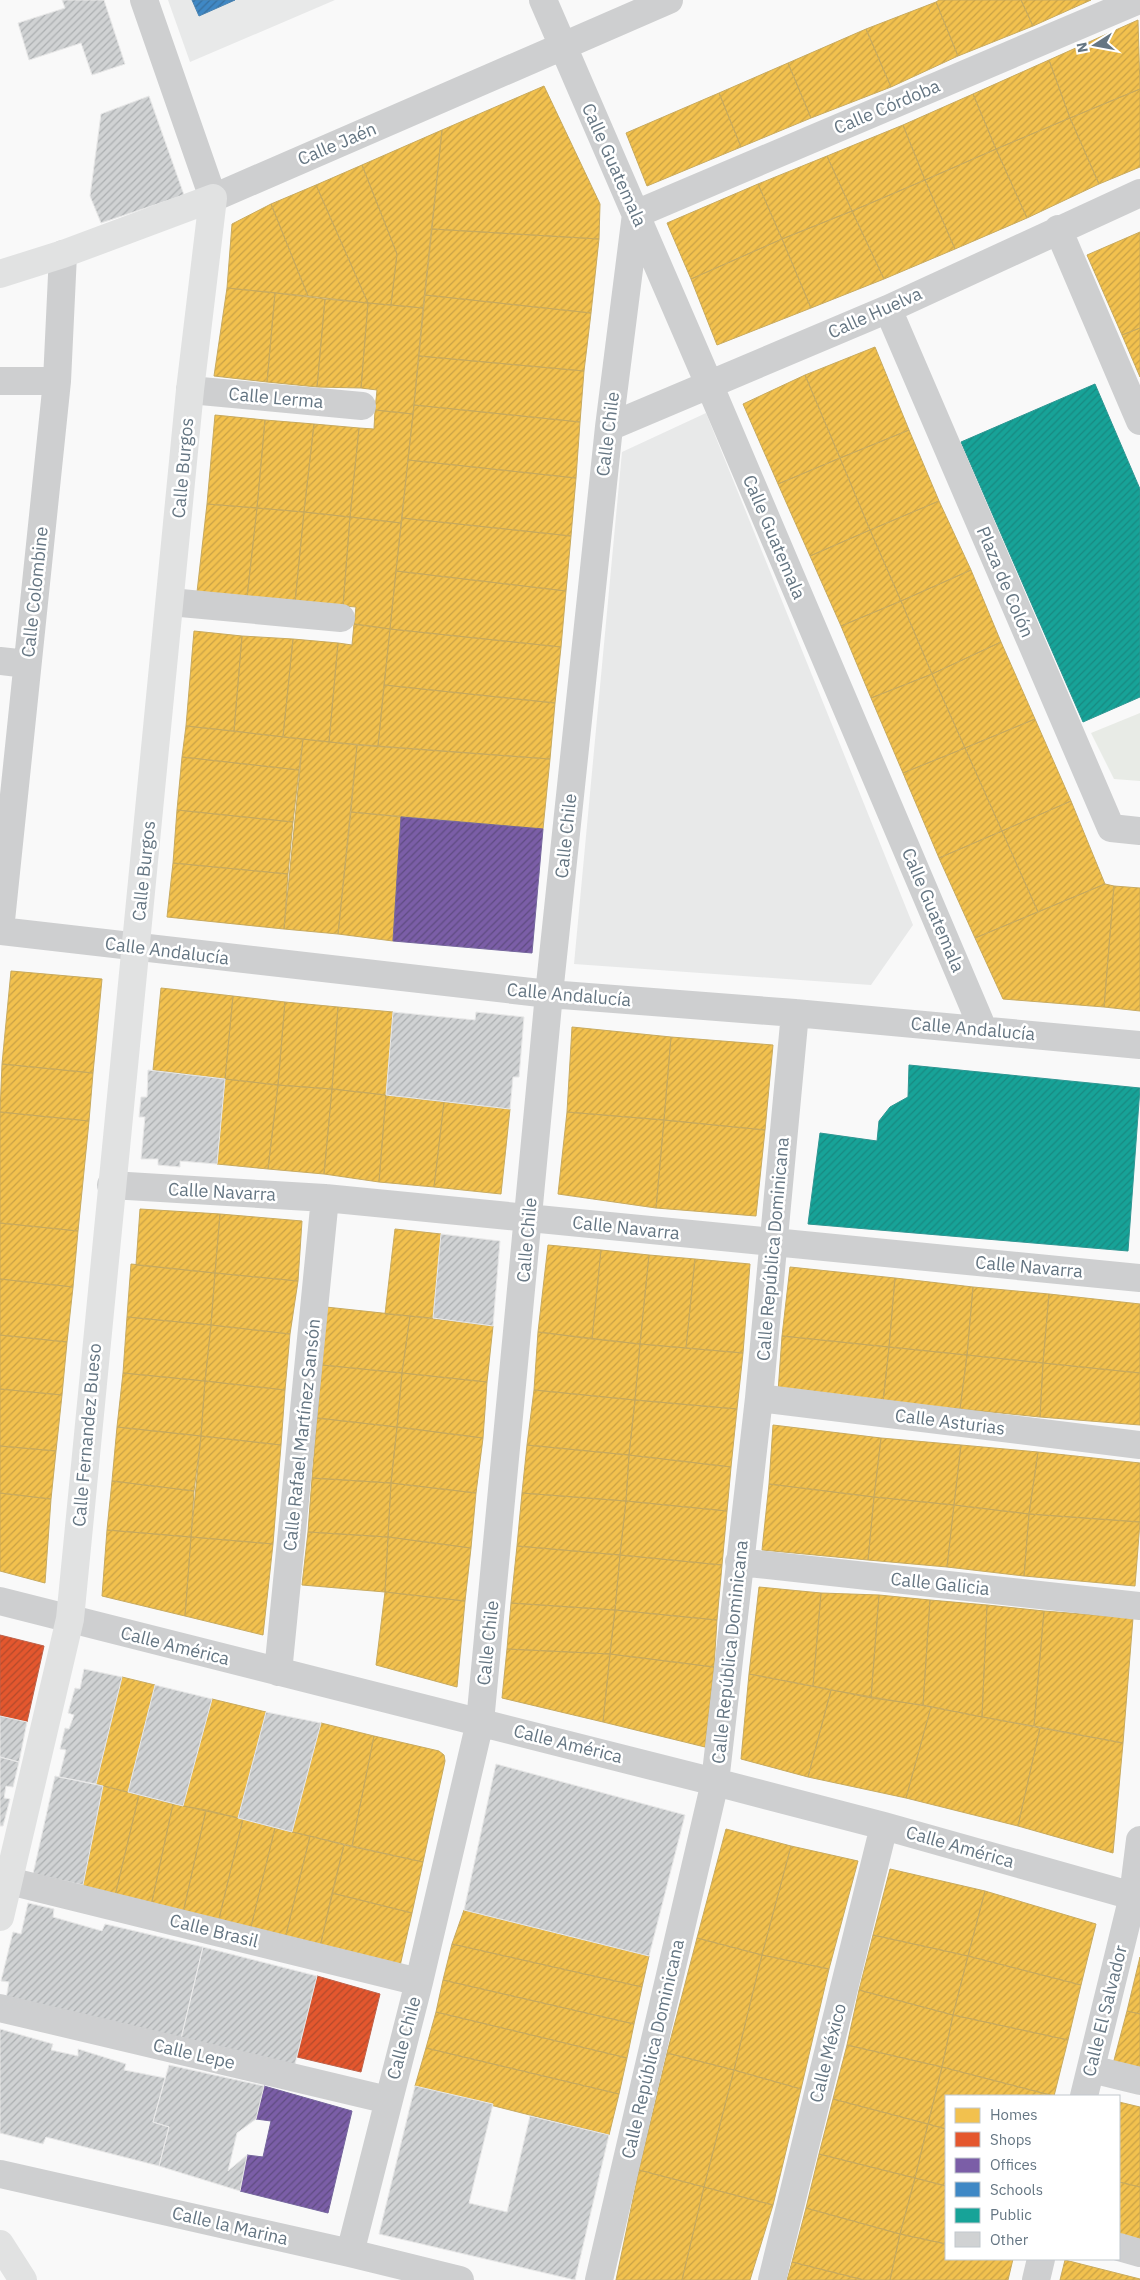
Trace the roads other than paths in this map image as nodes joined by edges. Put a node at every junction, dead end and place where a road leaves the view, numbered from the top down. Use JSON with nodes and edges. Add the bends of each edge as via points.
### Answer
{"nodes":[{"id":1,"x":144,"y":0,"type":"edge"},
{"id":2,"x":543,"y":0,"type":"edge"},
{"id":3,"x":669,"y":0,"type":"edge"},
{"id":4,"x":1139,"y":0,"type":"edge"},
{"id":5,"x":563,"y":46,"type":"junction"},
{"id":6,"x":1140,"y":194,"type":"edge"},
{"id":7,"x":213,"y":198,"type":"junction"},
{"id":8,"x":636,"y":214,"type":"junction"},
{"id":9,"x":1058,"y":229,"type":"junction"},
{"id":10,"x":62,"y":254,"type":"junction"},
{"id":11,"x":0,"y":274,"type":"edge"},
{"id":12,"x":888,"y":309,"type":"junction"},
{"id":13,"x":0,"y":381,"type":"edge"},
{"id":14,"x":57,"y":381,"type":"junction"},
{"id":15,"x":709,"y":384,"type":"junction"},
{"id":16,"x":190,"y":390,"type":"junction"},
{"id":17,"x":362,"y":406,"type":"dead end"},
{"id":18,"x":1140,"y":421,"type":"edge"},
{"id":19,"x":609,"y":427,"type":"junction"},
{"id":20,"x":170,"y":602,"type":"junction"},
{"id":21,"x":341,"y":618,"type":"dead end"},
{"id":22,"x":0,"y":661,"type":"edge"},
{"id":23,"x":27,"y":664,"type":"junction"},
{"id":24,"x":1140,"y":830,"type":"edge"},
{"id":25,"x":0,"y":931,"type":"edge"},
{"id":26,"x":136,"y":947,"type":"junction"},
{"id":27,"x":550,"y":994,"type":"junction"},
{"id":28,"x":795,"y":1013,"type":"junction"},
{"id":29,"x":983,"y":1029,"type":"junction"},
{"id":30,"x":1140,"y":1045,"type":"edge"},
{"id":31,"x":111,"y":1185,"type":"junction"},
{"id":32,"x":325,"y":1198,"type":"junction"},
{"id":33,"x":530,"y":1218,"type":"junction"},
{"id":34,"x":774,"y":1243,"type":"junction"},
{"id":35,"x":1140,"y":1278,"type":"edge"},
{"id":36,"x":759,"y":1398,"type":"junction"},
{"id":37,"x":1140,"y":1445,"type":"edge"},
{"id":38,"x":739,"y":1562,"type":"junction"},
{"id":39,"x":0,"y":1601,"type":"edge"},
{"id":40,"x":1140,"y":1606,"type":"edge"},
{"id":41,"x":70,"y":1619,"type":"junction"},
{"id":42,"x":278,"y":1672,"type":"junction"},
{"id":43,"x":480,"y":1722,"type":"junction"},
{"id":44,"x":715,"y":1782,"type":"junction"},
{"id":45,"x":884,"y":1826,"type":"junction"},
{"id":46,"x":1140,"y":1840,"type":"edge"},
{"id":47,"x":9,"y":1881,"type":"junction"},
{"id":48,"x":1137,"y":1897,"type":"edge"},
{"id":49,"x":0,"y":1917,"type":"edge"},
{"id":50,"x":419,"y":1982,"type":"junction"},
{"id":51,"x":0,"y":2008,"type":"edge"},
{"id":52,"x":1091,"y":2069,"type":"junction"},
{"id":53,"x":1140,"y":2081,"type":"edge"},
{"id":54,"x":1084,"y":2095,"type":"edge"},
{"id":55,"x":388,"y":2100,"type":"junction"},
{"id":56,"x":0,"y":2174,"type":"edge"},
{"id":57,"x":0,"y":2244,"type":"edge"},
{"id":58,"x":1120,"y":2247,"type":"edge"},
{"id":59,"x":350,"y":2252,"type":"junction"},
{"id":60,"x":1140,"y":2253,"type":"edge"},
{"id":61,"x":1041,"y":2260,"type":"edge"},
{"id":62,"x":23,"y":2280,"type":"edge"},
{"id":63,"x":460,"y":2280,"type":"edge"},
{"id":64,"x":599,"y":2280,"type":"edge"},
{"id":65,"x":772,"y":2280,"type":"edge"},
{"id":66,"x":1036,"y":2280,"type":"edge"}],
"edges":[{"from":1,"to":7,"type":"street","name":"Calle Burgos"},
{"from":2,"to":5,"type":"street","name":"Calle Guatemala"},
{"from":3,"to":5,"type":"street","name":"Calle Jaén"},
{"from":4,"to":8,"type":"street","name":"Calle Córdoba"},
{"from":5,"to":7,"type":"street","name":"Calle Jaén"},
{"from":5,"to":8,"type":"street","name":"Calle Guatemala"},
{"from":6,"to":9,"type":"street","name":"Calle Huelva"},
{"from":7,"to":10,"type":"main road","name":"Calle Jaén"},
{"from":7,"to":16,"type":"main road","name":"Calle Burgos"},
{"from":8,"to":15,"type":"street","name":"Calle Guatemala"},
{"from":8,"to":19,"type":"street","name":"Calle Chile"},
{"from":9,"to":12,"type":"street","name":"Calle Huelva"},
{"from":9,"to":18,"type":"street"},
{"from":10,"to":11,"type":"main road","name":"Calle Jaén"},
{"from":10,"to":14,"type":"street","name":"Calle Colombine"},
{"from":12,"to":15,"type":"street","name":"Calle Huelva"},
{"from":12,"to":24,"type":"street","name":"Plaza de Colón","via":[[1111,828]]},
{"from":13,"to":14,"type":"street"},
{"from":14,"to":23,"type":"street","name":"Calle Colombine"},
{"from":15,"to":19,"type":"street","name":"Calle Huelva"},
{"from":15,"to":29,"type":"street","name":"Calle Guatemala"},
{"from":16,"to":17,"type":"street","name":"Calle Lerma"},
{"from":16,"to":20,"type":"main road","name":"Calle Burgos"},
{"from":19,"to":27,"type":"street","name":"Calle Chile"},
{"from":20,"to":21,"type":"street"},
{"from":20,"to":26,"type":"main road","name":"Calle Burgos"},
{"from":22,"to":23,"type":"street"},
{"from":23,"to":25,"type":"street","name":"Calle Colombine"},
{"from":25,"to":26,"type":"street","name":"Calle Andalucía"},
{"from":26,"to":27,"type":"street","name":"Calle Andalucía"},
{"from":26,"to":31,"type":"main road","name":"Calle Fernandez Bueso"},
{"from":27,"to":28,"type":"street","name":"Calle Andalucía"},
{"from":27,"to":33,"type":"street","name":"Calle Chile"},
{"from":28,"to":29,"type":"street","name":"Calle Andalucía"},
{"from":28,"to":34,"type":"street","name":"Calle República Dominicana"},
{"from":29,"to":30,"type":"street","name":"Calle Andalucía"},
{"from":31,"to":32,"type":"street","name":"Calle Navarra"},
{"from":31,"to":41,"type":"main road","name":"Calle Fernandez Bueso"},
{"from":32,"to":33,"type":"street","name":"Calle Navarra"},
{"from":32,"to":42,"type":"street","name":"Calle Rafael Martínez Sansón"},
{"from":33,"to":34,"type":"street","name":"Calle Navarra"},
{"from":33,"to":43,"type":"street","name":"Calle Chile"},
{"from":34,"to":35,"type":"street","name":"Calle Navarra"},
{"from":34,"to":36,"type":"street","name":"Calle República Dominicana"},
{"from":36,"to":37,"type":"street","name":"Calle Asturias"},
{"from":36,"to":38,"type":"street","name":"Calle República Dominicana"},
{"from":38,"to":40,"type":"street","name":"Calle Galicia"},
{"from":38,"to":44,"type":"street","name":"Calle República Dominicana"},
{"from":39,"to":41,"type":"street","name":"Calle América"},
{"from":41,"to":42,"type":"street","name":"Calle América"},
{"from":41,"to":47,"type":"main road","name":"Calle Fernandez Bueso"},
{"from":42,"to":43,"type":"street","name":"Calle América"},
{"from":43,"to":44,"type":"street","name":"Calle América"},
{"from":43,"to":50,"type":"street","name":"Calle Chile"},
{"from":44,"to":45,"type":"street","name":"Calle América"},
{"from":44,"to":64,"type":"street","name":"Calle República Dominicana"},
{"from":45,"to":48,"type":"street","name":"Calle América"},
{"from":45,"to":65,"type":"street","name":"Calle México"},
{"from":46,"to":48,"type":"street","name":"Calle El Salvador"},
{"from":47,"to":49,"type":"main road","name":"Calle Fernandez Bueso"},
{"from":47,"to":50,"type":"street","name":"Calle Brasil"},
{"from":48,"to":52,"type":"street","name":"Calle El Salvador"},
{"from":50,"to":55,"type":"street","name":"Calle Chile"},
{"from":51,"to":55,"type":"street","name":"Calle Lepe"},
{"from":52,"to":53,"type":"street"},
{"from":52,"to":54,"type":"street","name":"Calle El Salvador"},
{"from":55,"to":59,"type":"street","name":"Calle Chile"},
{"from":56,"to":59,"type":"street","name":"Calle la Marina"},
{"from":57,"to":62,"type":"main road"},
{"from":58,"to":60,"type":"street"},
{"from":59,"to":63,"type":"street","name":"Calle la Marina"},
{"from":61,"to":66,"type":"street"}]}
